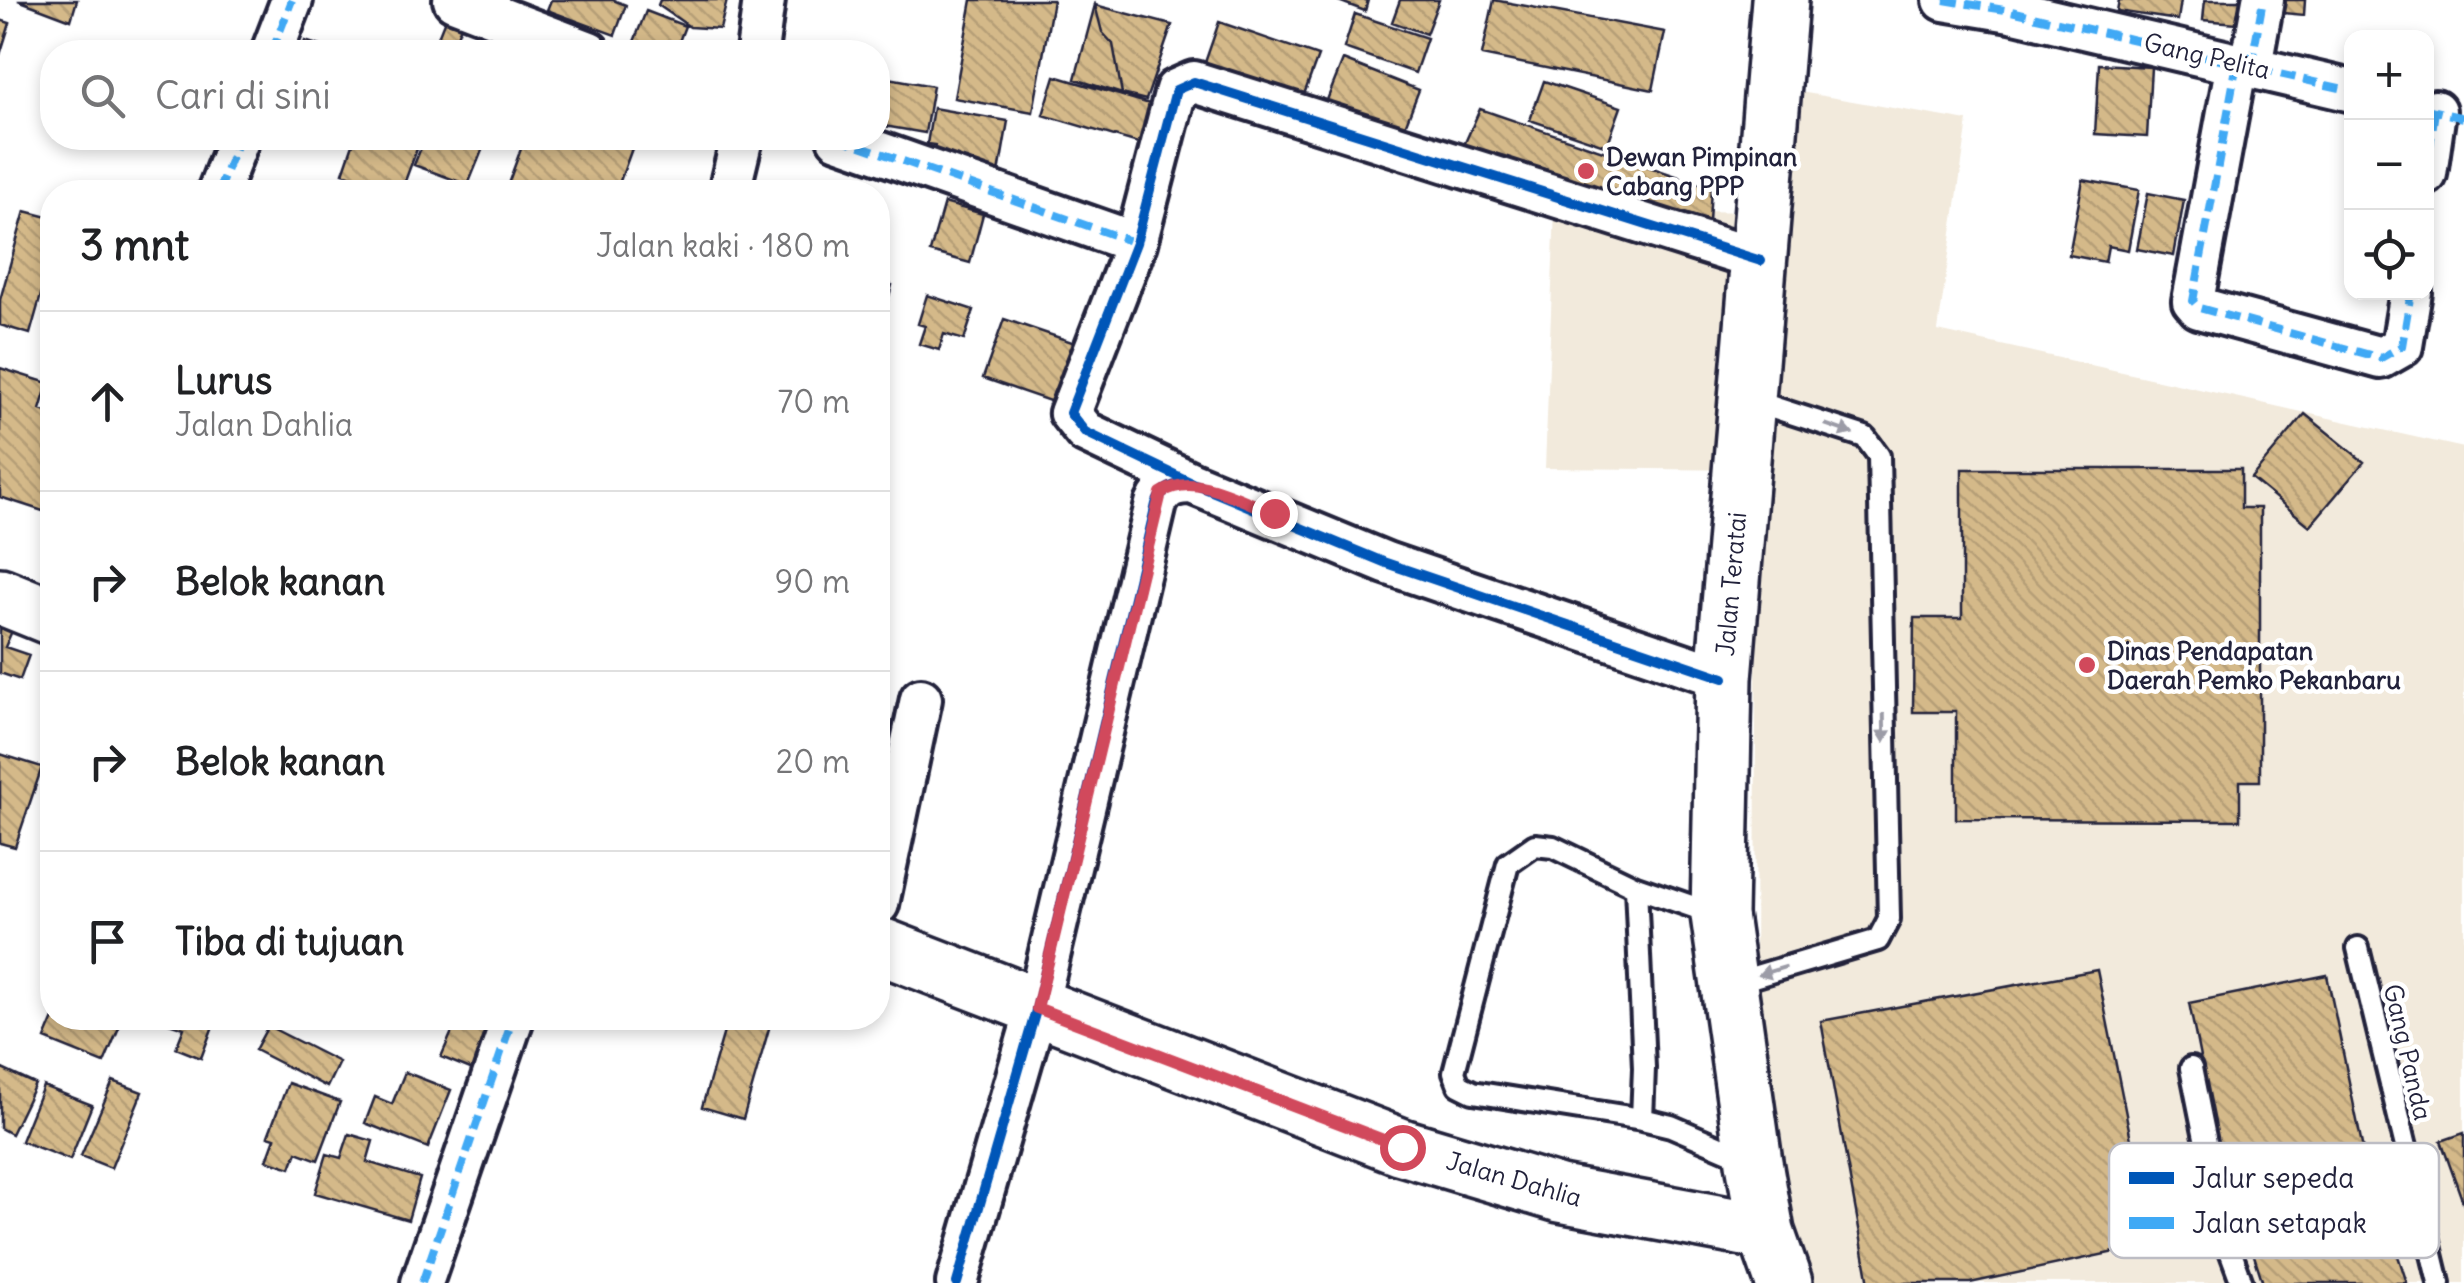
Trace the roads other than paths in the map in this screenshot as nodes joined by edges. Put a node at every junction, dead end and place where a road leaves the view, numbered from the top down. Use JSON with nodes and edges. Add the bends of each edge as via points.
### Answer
{"nodes":[{"id":1,"x":292,"y":0,"type":"edge"},
{"id":2,"x":454,"y":0,"type":"edge"},
{"id":3,"x":764,"y":0,"type":"edge"},
{"id":4,"x":1780,"y":0,"type":"edge"},
{"id":5,"x":1944,"y":0,"type":"edge"},
{"id":6,"x":2263,"y":0,"type":"edge"},
{"id":7,"x":277,"y":40,"type":"edge"},
{"id":8,"x":558,"y":40,"type":"edge"},
{"id":9,"x":759,"y":40,"type":"edge"},
{"id":10,"x":2244,"y":65,"type":"junction"},
{"id":11,"x":2344,"y":89,"type":"edge"},
{"id":12,"x":2442,"y":113,"type":"edge"},
{"id":13,"x":2434,"y":144,"type":"edge"},
{"id":14,"x":234,"y":150,"type":"edge"},
{"id":15,"x":739,"y":150,"type":"edge"},
{"id":16,"x":872,"y":150,"type":"edge"},
{"id":17,"x":223,"y":180,"type":"edge"},
{"id":18,"x":733,"y":180,"type":"edge"},
{"id":19,"x":1136,"y":243,"type":"junction"},
{"id":20,"x":1761,"y":262,"type":"junction"},
{"id":21,"x":2410,"y":300,"type":"edge"},
{"id":22,"x":1746,"y":398,"type":"junction"},
{"id":23,"x":1192,"y":483,"type":"junction"},
{"id":24,"x":0,"y":596,"type":"edge"},
{"id":25,"x":40,"y":613,"type":"edge"},
{"id":26,"x":1724,"y":678,"type":"junction"},
{"id":27,"x":922,"y":698,"type":"dead end"},
{"id":28,"x":890,"y":848,"type":"edge"},
{"id":29,"x":1636,"y":887,"type":"junction"},
{"id":30,"x":1719,"y":916,"type":"junction"},
{"id":31,"x":2358,"y":948,"type":"dead end"},
{"id":32,"x":890,"y":950,"type":"edge"},
{"id":33,"x":1726,"y":984,"type":"junction"},
{"id":34,"x":1037,"y":1008,"type":"junction"},
{"id":35,"x":510,"y":1030,"type":"edge"},
{"id":36,"x":2191,"y":1068,"type":"dead end"},
{"id":37,"x":1642,"y":1118,"type":"junction"},
{"id":38,"x":2206,"y":1143,"type":"edge"},
{"id":39,"x":2405,"y":1143,"type":"edge"},
{"id":40,"x":1754,"y":1162,"type":"junction"},
{"id":41,"x":1766,"y":1232,"type":"junction"},
{"id":42,"x":2233,"y":1258,"type":"edge"},
{"id":43,"x":2433,"y":1258,"type":"edge"},
{"id":44,"x":422,"y":1283,"type":"edge"},
{"id":45,"x":957,"y":1283,"type":"edge"},
{"id":46,"x":1784,"y":1283,"type":"edge"},
{"id":47,"x":2242,"y":1283,"type":"edge"},
{"id":48,"x":2439,"y":1283,"type":"edge"}],
"edges":[{"from":1,"to":7,"type":"street"},
{"from":2,"to":8,"type":"street"},
{"from":3,"to":9,"type":"street"},
{"from":4,"to":20,"type":"street","name":"Jalan Teratai"},
{"from":5,"to":10,"type":"street","name":"Gang Pelita"},
{"from":6,"to":10,"type":"street"},
{"from":10,"to":11,"type":"street","name":"Gang Pelita"},
{"from":10,"to":21,"type":"street","via":[[2192,301],[2381,358],[2402,346]]},
{"from":12,"to":13,"type":"street"},
{"from":14,"to":17,"type":"street"},
{"from":15,"to":18,"type":"street"},
{"from":16,"to":19,"type":"street"},
{"from":19,"to":20,"type":"street","via":[[1176,90],[1194,82]]},
{"from":19,"to":23,"type":"street","via":[[1070,413],[1084,432]]},
{"from":20,"to":22,"type":"street","name":"Jalan Teratai"},
{"from":22,"to":26,"type":"street","name":"Jalan Teratai"},
{"from":22,"to":33,"type":"lane","one_way":true,"via":[[1865,437],[1879,456],[1889,919],[1878,940]]},
{"from":23,"to":26,"type":"street","via":[[1386,563]]},
{"from":23,"to":34,"type":"street","via":[[1176,483],[1156,504]]},
{"from":24,"to":25,"type":"street"},
{"from":26,"to":30,"type":"street","name":"Jalan Teratai"},
{"from":27,"to":28,"type":"street"},
{"from":29,"to":30,"type":"lane"},
{"from":29,"to":37,"type":"lane"},
{"from":29,"to":37,"type":"lane","via":[[1554,847],[1535,845],[1508,864],[1454,1072],[1473,1092]]},
{"from":30,"to":33,"type":"street","name":"Jalan Teratai"},
{"from":31,"to":39,"type":"lane","name":"Gang Panda"},
{"from":32,"to":34,"type":"street","name":"Jalan Dahlia"},
{"from":33,"to":40,"type":"street","name":"Jalan Teratai"},
{"from":34,"to":41,"type":"street","name":"Jalan Dahlia","via":[[1402,1147],[1560,1194]]},
{"from":34,"to":45,"type":"street"},
{"from":35,"to":44,"type":"street"},
{"from":36,"to":38,"type":"lane"},
{"from":37,"to":40,"type":"lane"},
{"from":40,"to":41,"type":"street","name":"Jalan Teratai"},
{"from":41,"to":46,"type":"street","name":"Jalan Teratai"},
{"from":42,"to":47,"type":"lane"},
{"from":43,"to":48,"type":"lane","name":"Gang Panda"}]}
